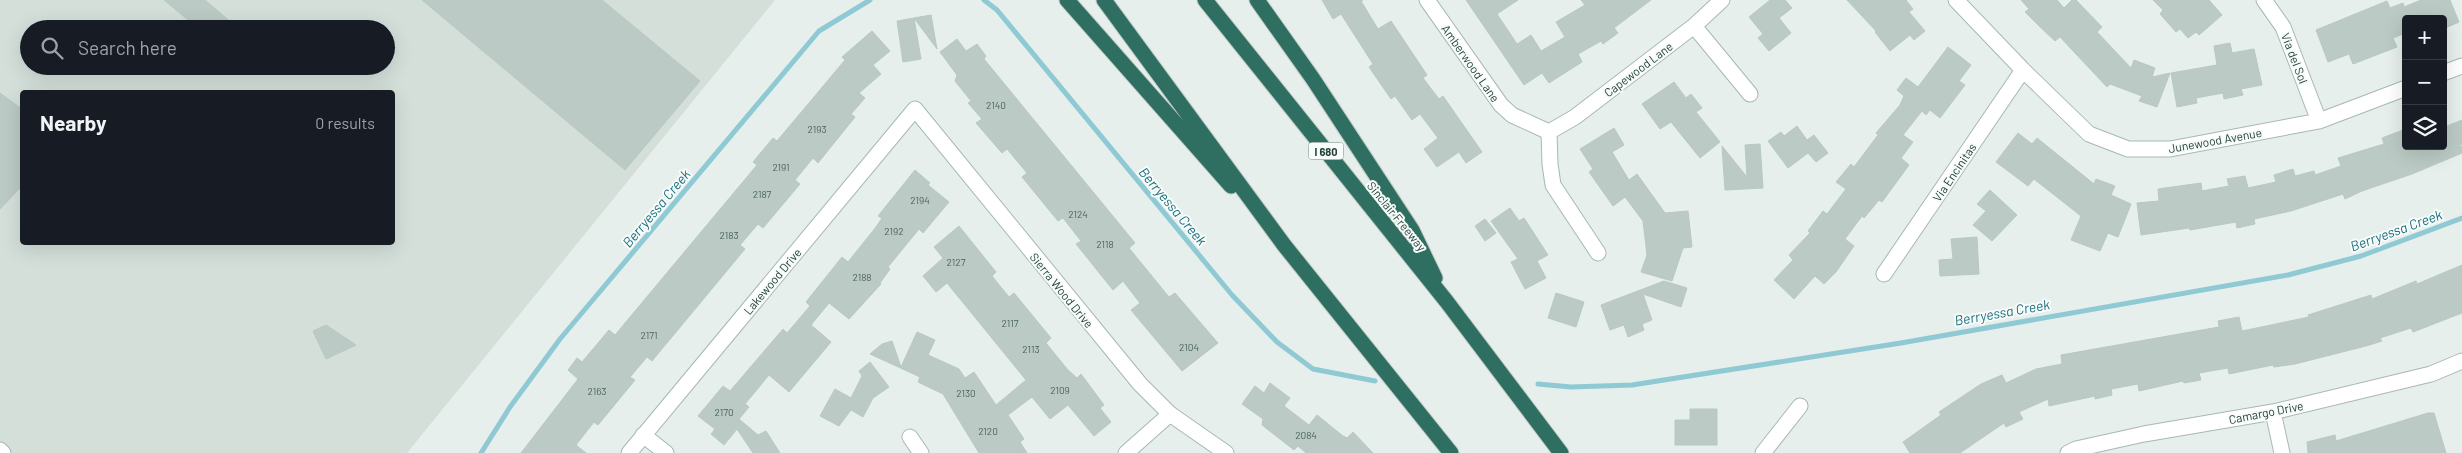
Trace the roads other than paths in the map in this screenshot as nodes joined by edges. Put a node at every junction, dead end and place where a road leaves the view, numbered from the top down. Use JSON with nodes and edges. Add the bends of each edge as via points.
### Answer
{"nodes":[{"id":1,"x":1067,"y":0,"type":"edge"},
{"id":2,"x":1104,"y":0,"type":"edge"},
{"id":3,"x":1205,"y":0,"type":"edge"},
{"id":4,"x":1257,"y":0,"type":"edge"},
{"id":5,"x":1427,"y":0,"type":"edge"},
{"id":6,"x":1722,"y":0,"type":"edge"},
{"id":7,"x":1956,"y":0,"type":"edge"},
{"id":8,"x":2264,"y":0,"type":"edge"},
{"id":9,"x":1694,"y":26,"type":"junction"},
{"id":10,"x":2462,"y":66,"type":"edge"},
{"id":11,"x":2023,"y":70,"type":"junction"},
{"id":12,"x":2447,"y":72,"type":"edge"},
{"id":13,"x":2402,"y":90,"type":"edge"},
{"id":14,"x":1750,"y":94,"type":"dead end"},
{"id":15,"x":915,"y":109,"type":"joint"},
{"id":16,"x":2319,"y":121,"type":"junction"},
{"id":17,"x":1549,"y":132,"type":"junction"},
{"id":18,"x":1284,"y":244,"type":"junction"},
{"id":19,"x":1598,"y":253,"type":"dead end"},
{"id":20,"x":1884,"y":274,"type":"dead end"},
{"id":21,"x":1447,"y":302,"type":"junction"},
{"id":22,"x":2462,"y":361,"type":"edge"},
{"id":23,"x":1800,"y":406,"type":"dead end"},
{"id":24,"x":2273,"y":412,"type":"junction"},
{"id":25,"x":1170,"y":414,"type":"junction"},
{"id":26,"x":643,"y":435,"type":"junction"},
{"id":27,"x":910,"y":437,"type":"dead end"},
{"id":28,"x":0,"y":450,"type":"edge"},
{"id":29,"x":3,"y":453,"type":"edge"},
{"id":30,"x":629,"y":453,"type":"edge"},
{"id":31,"x":666,"y":453,"type":"edge"},
{"id":32,"x":921,"y":453,"type":"edge"},
{"id":33,"x":1126,"y":453,"type":"edge"},
{"id":34,"x":1226,"y":453,"type":"edge"},
{"id":35,"x":1451,"y":453,"type":"edge"},
{"id":36,"x":1561,"y":453,"type":"edge"},
{"id":37,"x":1763,"y":453,"type":"edge"},
{"id":38,"x":2068,"y":453,"type":"edge"},
{"id":39,"x":2282,"y":453,"type":"edge"}],
"edges":[{"from":1,"to":18,"type":"highway"},
{"from":2,"to":18,"type":"highway"},
{"from":3,"to":21,"type":"highway","name":"Sinclair Freeway","number":"I 680"},
{"from":4,"to":21,"type":"highway","via":[[1412,230]]},
{"from":5,"to":17,"type":"street","name":"Amberwood Lane","via":[[1501,105]]},
{"from":6,"to":9,"type":"street","name":"Capewood Lane"},
{"from":7,"to":11,"type":"street","name":"Junewood Avenue"},
{"from":8,"to":16,"type":"street","name":"Via del Sol","via":[[2283,27]]},
{"from":9,"to":14,"type":"street"},
{"from":9,"to":17,"type":"street","name":"Capewood Lane","via":[[1575,117]]},
{"from":10,"to":12,"type":"street"},
{"from":11,"to":16,"type":"street","name":"Junewood Avenue","via":[[2089,134],[2128,149],[2170,149]]},
{"from":11,"to":20,"type":"street","name":"Via Encinitas"},
{"from":13,"to":16,"type":"street","name":"Junewood Avenue"},
{"from":15,"to":25,"type":"street","name":"Sierra Wood Drive","via":[[1140,384]]},
{"from":15,"to":26,"type":"street","name":"Lakewood Drive"},
{"from":17,"to":19,"type":"street","via":[[1554,185]]},
{"from":18,"to":35,"type":"highway"},
{"from":21,"to":36,"type":"highway","name":"Sinclair Freeway","number":"I 680"},
{"from":22,"to":24,"type":"street","name":"Camargo Drive","via":[[2431,374]]},
{"from":23,"to":37,"type":"street"},
{"from":24,"to":38,"type":"street","name":"Camargo Drive","via":[[2144,434]]},
{"from":24,"to":39,"type":"street"},
{"from":25,"to":33,"type":"street"},
{"from":25,"to":34,"type":"street","name":"Sierra Wood Drive"},
{"from":26,"to":30,"type":"street","name":"Lakewood Drive"},
{"from":26,"to":31,"type":"street"},
{"from":27,"to":32,"type":"street"},
{"from":28,"to":29,"type":"street"}]}
